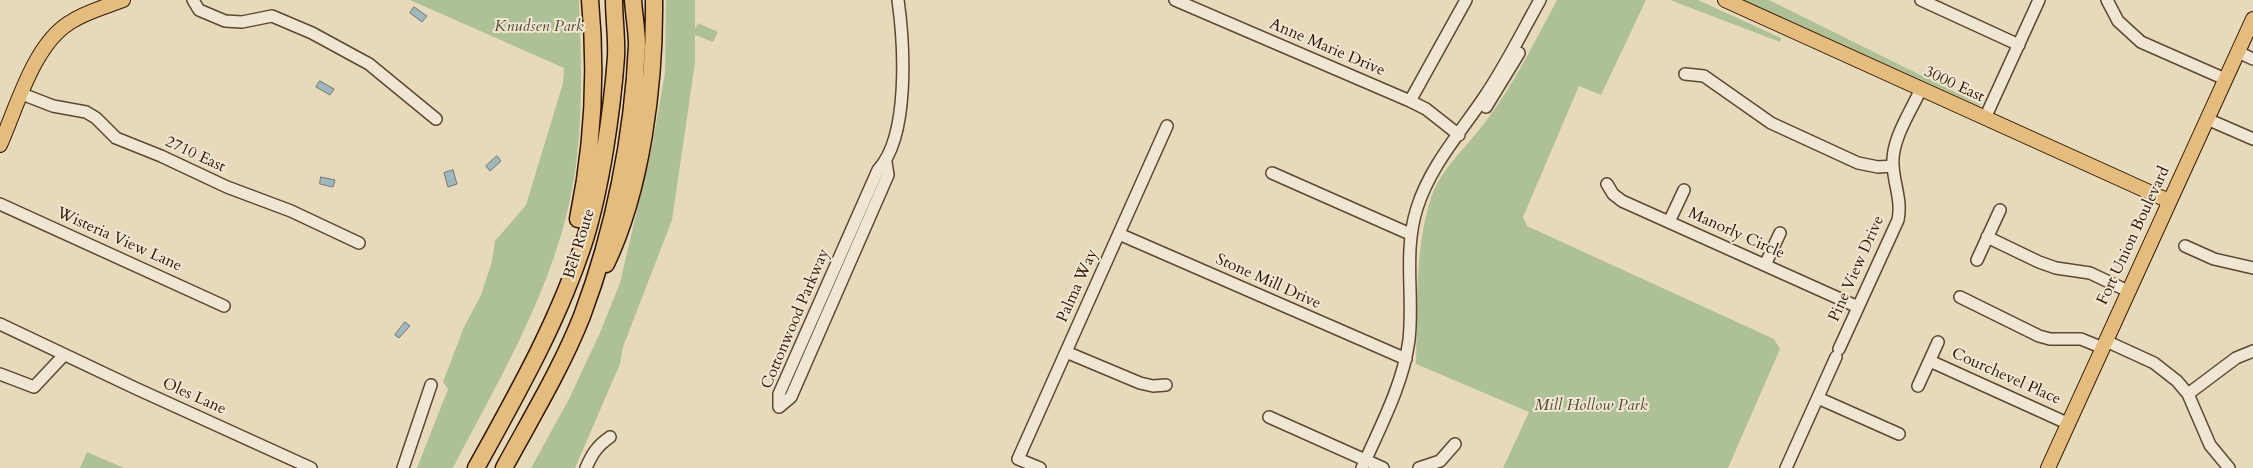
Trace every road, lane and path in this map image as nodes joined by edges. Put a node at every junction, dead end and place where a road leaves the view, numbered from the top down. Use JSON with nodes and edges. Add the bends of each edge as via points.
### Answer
{"nodes":[{"id":1,"x":123,"y":0,"type":"edge"},
{"id":2,"x":192,"y":0,"type":"edge"},
{"id":3,"x":590,"y":0,"type":"edge"},
{"id":4,"x":614,"y":0,"type":"edge"},
{"id":5,"x":633,"y":0,"type":"edge"},
{"id":6,"x":654,"y":0,"type":"edge"},
{"id":7,"x":898,"y":0,"type":"edge"},
{"id":8,"x":1175,"y":0,"type":"edge"},
{"id":9,"x":1466,"y":0,"type":"edge"},
{"id":10,"x":1540,"y":0,"type":"edge"},
{"id":11,"x":1549,"y":0,"type":"edge"},
{"id":12,"x":1725,"y":0,"type":"edge"},
{"id":13,"x":1921,"y":0,"type":"edge"},
{"id":14,"x":2039,"y":0,"type":"edge"},
{"id":15,"x":2107,"y":0,"type":"edge"},
{"id":16,"x":2253,"y":19,"type":"edge"},
{"id":17,"x":2018,"y":45,"type":"junction"},
{"id":18,"x":2238,"y":52,"type":"junction"},
{"id":19,"x":2253,"y":59,"type":"edge"},
{"id":20,"x":1686,"y":74,"type":"dead end"},
{"id":21,"x":2225,"y":79,"type":"junction"},
{"id":22,"x":1921,"y":89,"type":"junction"},
{"id":23,"x":22,"y":94,"type":"junction"},
{"id":24,"x":1410,"y":101,"type":"junction"},
{"id":25,"x":1985,"y":118,"type":"junction"},
{"id":26,"x":436,"y":119,"type":"dead end"},
{"id":27,"x":2207,"y":119,"type":"junction"},
{"id":28,"x":1167,"y":126,"type":"dead end"},
{"id":29,"x":1459,"y":135,"type":"junction"},
{"id":30,"x":2253,"y":139,"type":"edge"},
{"id":31,"x":0,"y":145,"type":"edge"},
{"id":32,"x":886,"y":162,"type":"junction"},
{"id":33,"x":1893,"y":166,"type":"junction"},
{"id":34,"x":1272,"y":173,"type":"dead end"},
{"id":35,"x":1607,"y":184,"type":"dead end"},
{"id":36,"x":1684,"y":190,"type":"dead end"},
{"id":37,"x":2169,"y":201,"type":"junction"},
{"id":38,"x":0,"y":204,"type":"edge"},
{"id":39,"x":2000,"y":210,"type":"dead end"},
{"id":40,"x":1669,"y":222,"type":"junction"},
{"id":41,"x":1780,"y":233,"type":"dead end"},
{"id":42,"x":1119,"y":234,"type":"junction"},
{"id":43,"x":1410,"y":234,"type":"junction"},
{"id":44,"x":1987,"y":237,"type":"junction"},
{"id":45,"x":359,"y":243,"type":"dead end"},
{"id":46,"x":2184,"y":246,"type":"dead end"},
{"id":47,"x":1976,"y":260,"type":"dead end"},
{"id":48,"x":1765,"y":265,"type":"junction"},
{"id":49,"x":2253,"y":268,"type":"edge"},
{"id":50,"x":2128,"y":291,"type":"junction"},
{"id":51,"x":1960,"y":297,"type":"dead end"},
{"id":52,"x":224,"y":306,"type":"dead end"},
{"id":53,"x":1858,"y":307,"type":"junction"},
{"id":54,"x":582,"y":316,"type":"junction"},
{"id":55,"x":0,"y":324,"type":"edge"},
{"id":56,"x":1938,"y":342,"type":"dead end"},
{"id":57,"x":2104,"y":344,"type":"junction"},
{"id":58,"x":2253,"y":351,"type":"edge"},
{"id":59,"x":1066,"y":352,"type":"junction"},
{"id":60,"x":64,"y":355,"type":"junction"},
{"id":61,"x":1406,"y":358,"type":"junction"},
{"id":62,"x":1930,"y":361,"type":"junction"},
{"id":63,"x":0,"y":374,"type":"edge"},
{"id":64,"x":431,"y":385,"type":"dead end"},
{"id":65,"x":521,"y":385,"type":"junction"},
{"id":66,"x":1166,"y":385,"type":"dead end"},
{"id":67,"x":1918,"y":386,"type":"dead end"},
{"id":68,"x":2188,"y":394,"type":"junction"},
{"id":69,"x":1818,"y":398,"type":"junction"},
{"id":70,"x":1269,"y":417,"type":"dead end"},
{"id":71,"x":2069,"y":424,"type":"junction"},
{"id":72,"x":1899,"y":434,"type":"dead end"},
{"id":73,"x":610,"y":437,"type":"dead end"},
{"id":74,"x":1455,"y":444,"type":"dead end"},
{"id":75,"x":1364,"y":464,"type":"edge"},
{"id":76,"x":311,"y":468,"type":"edge"},
{"id":77,"x":403,"y":468,"type":"edge"},
{"id":78,"x":476,"y":468,"type":"edge"},
{"id":79,"x":504,"y":468,"type":"edge"},
{"id":80,"x":586,"y":468,"type":"edge"},
{"id":81,"x":1040,"y":468,"type":"edge"},
{"id":82,"x":1383,"y":468,"type":"edge"},
{"id":83,"x":1419,"y":468,"type":"edge"},
{"id":84,"x":1786,"y":468,"type":"edge"},
{"id":85,"x":2048,"y":468,"type":"edge"},
{"id":86,"x":2229,"y":468,"type":"edge"}],
"edges":[{"from":1,"to":23,"type":"main road","via":[[70,22],[54,35],[41,52]]},
{"from":2,"to":26,"type":"street","via":[[199,10],[225,21],[242,22],[272,16],[303,28],[369,64]]},
{"from":3,"to":65,"type":"highway","via":[[594,106],[583,195],[574,237]]},
{"from":4,"to":65,"type":"highway","name":"Belt Route","via":[[616,55],[603,158],[585,238],[556,316]]},
{"from":5,"to":54,"type":"highway","name":"Belt Route","via":[[637,44],[625,159]]},
{"from":6,"to":54,"type":"highway","via":[[654,48],[637,168],[615,245]]},
{"from":7,"to":32,"type":"street","name":"Cottonwood Parkway","via":[[904,57],[902,86]]},
{"from":8,"to":24,"type":"street","name":"Anne Marie Drive"},
{"from":9,"to":24,"type":"street"},
{"from":10,"to":29,"type":"street","via":[[1498,75]]},
{"from":11,"to":29,"type":"street","via":[[1496,94],[1477,121]]},
{"from":12,"to":22,"type":"main road","name":"3000 East"},
{"from":13,"to":17,"type":"street"},
{"from":14,"to":17,"type":"street"},
{"from":15,"to":21,"type":"street","via":[[2118,21],[2141,42]]},
{"from":16,"to":18,"type":"main road","name":"Fort Union Boulevard"},
{"from":17,"to":25,"type":"street"},
{"from":18,"to":19,"type":"street"},
{"from":18,"to":21,"type":"main road","name":"Fort Union Boulevard"},
{"from":20,"to":33,"type":"street","via":[[1704,76],[1771,123],[1858,163]]},
{"from":21,"to":27,"type":"main road","name":"Fort Union Boulevard"},
{"from":22,"to":25,"type":"main road","name":"3000 East"},
{"from":22,"to":33,"type":"street","name":"Pine View Drive","via":[[1896,143]]},
{"from":23,"to":31,"type":"main road"},
{"from":23,"to":45,"type":"street","name":"2710 East","via":[[53,106],[86,112],[116,138]]},
{"from":24,"to":29,"type":"street","name":"Anne Marie Drive","via":[[1426,109]]},
{"from":25,"to":37,"type":"main road","name":"3000 East"},
{"from":27,"to":30,"type":"street"},
{"from":27,"to":37,"type":"main road","name":"Fort Union Boulevard"},
{"from":28,"to":42,"type":"street","name":"Palma Way"},
{"from":29,"to":43,"type":"street","via":[[1431,175]]},
{"from":32,"to":32,"type":"street","name":"Cottonwood Parkway","via":[[878,170],[779,394],[778,408],[791,397],[827,318],[888,175]]},
{"from":33,"to":53,"type":"street","name":"Pine View Drive","via":[[1900,199],[1898,220]]},
{"from":34,"to":43,"type":"street"},
{"from":35,"to":40,"type":"street","name":"Manorly Circle","via":[[1622,201]]},
{"from":36,"to":40,"type":"street"},
{"from":37,"to":50,"type":"main road","name":"Fort Union Boulevard"},
{"from":38,"to":52,"type":"street","name":"Wisteria View Lane"},
{"from":39,"to":44,"type":"street"},
{"from":40,"to":48,"type":"street","name":"Manorly Circle"},
{"from":41,"to":48,"type":"street"},
{"from":42,"to":59,"type":"street","name":"Palma Way"},
{"from":42,"to":61,"type":"street","name":"Stone Mill Drive"},
{"from":43,"to":61,"type":"street","via":[[1411,313]]},
{"from":44,"to":47,"type":"street"},
{"from":44,"to":50,"type":"street","via":[[2039,262],[2090,273]]},
{"from":46,"to":49,"type":"street","via":[[2214,259]]},
{"from":48,"to":53,"type":"street","name":"Manorly Circle"},
{"from":50,"to":57,"type":"main road","name":"Fort Union Boulevard"},
{"from":51,"to":57,"type":"street","via":[[2039,336]]},
{"from":53,"to":69,"type":"street","name":"Pine View Drive"},
{"from":54,"to":79,"type":"highway","name":"Belt Route"},
{"from":55,"to":60,"type":"street","name":"Oles Lane"},
{"from":56,"to":62,"type":"street","name":"Courchevel Place"},
{"from":57,"to":68,"type":"street","via":[[2154,363]]},
{"from":57,"to":71,"type":"main road","name":"Fort Union Boulevard"},
{"from":58,"to":68,"type":"street","via":[[2236,358]]},
{"from":59,"to":66,"type":"street","via":[[1140,383]]},
{"from":59,"to":81,"type":"street","name":"Palma Way","via":[[1018,459]]},
{"from":60,"to":63,"type":"street","via":[[34,386]]},
{"from":60,"to":76,"type":"street","name":"Oles Lane"},
{"from":61,"to":75,"type":"street"},
{"from":62,"to":67,"type":"street","name":"Courchevel Place"},
{"from":62,"to":71,"type":"street","name":"Courchevel Place"},
{"from":64,"to":77,"type":"street"},
{"from":65,"to":78,"type":"highway","name":"Belt Route"},
{"from":68,"to":86,"type":"street","via":[[2210,445]]},
{"from":69,"to":72,"type":"street"},
{"from":69,"to":84,"type":"street","name":"Pine View Drive"},
{"from":70,"to":75,"type":"street"},
{"from":71,"to":85,"type":"main road","name":"Fort Union Boulevard"},
{"from":73,"to":80,"type":"street","via":[[596,449]]},
{"from":74,"to":83,"type":"street","via":[[1440,461]]},
{"from":75,"to":82,"type":"street"}]}
